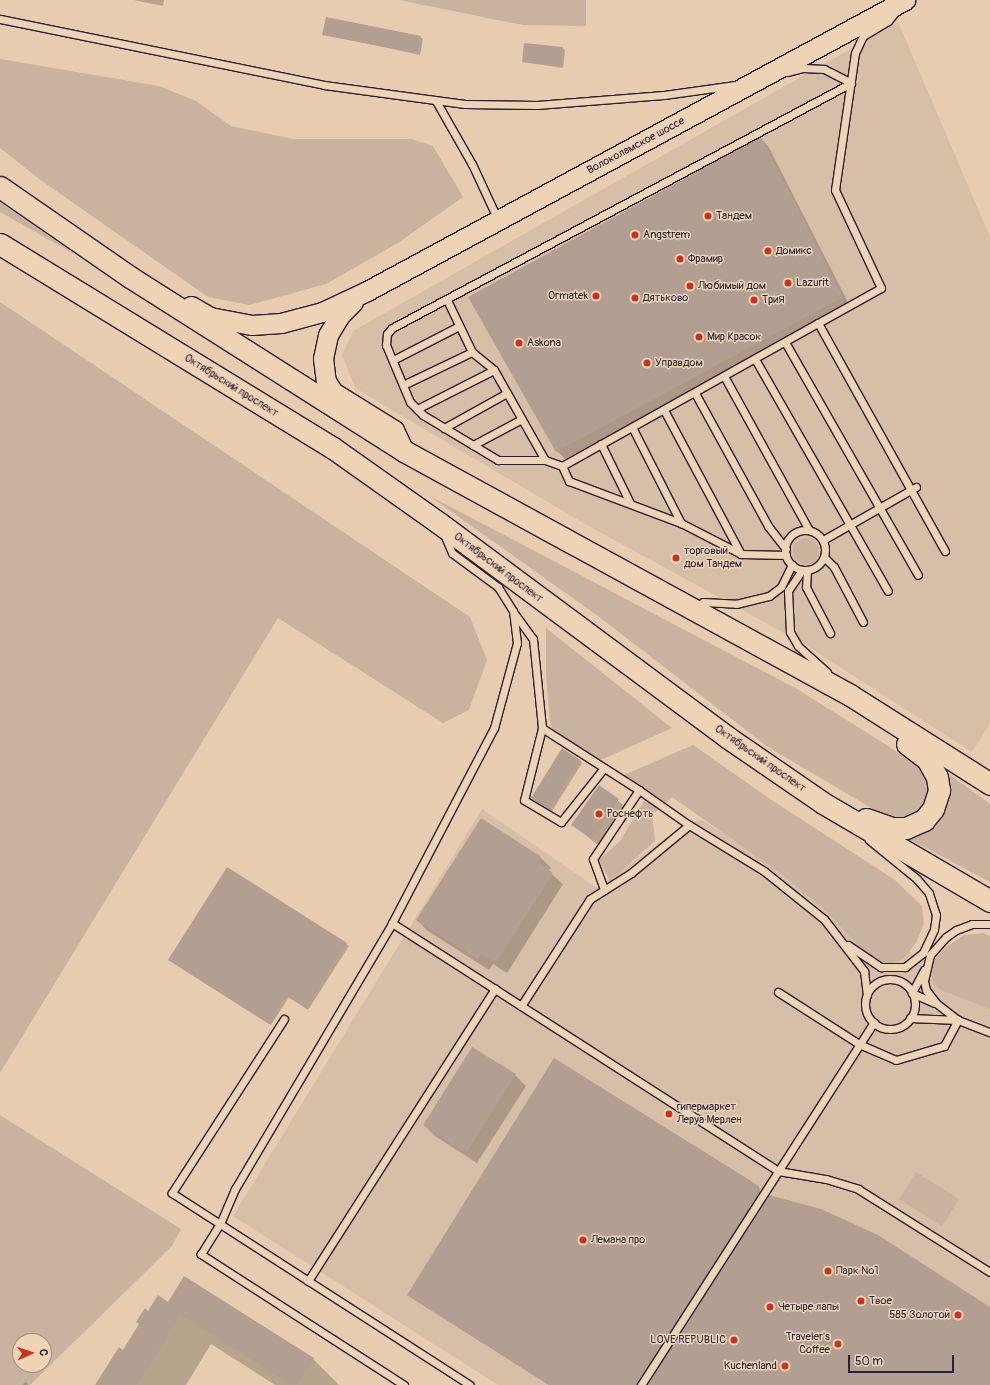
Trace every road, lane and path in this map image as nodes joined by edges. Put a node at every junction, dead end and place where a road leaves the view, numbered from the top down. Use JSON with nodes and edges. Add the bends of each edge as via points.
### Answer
{"nodes":[{"id":1,"x":905,"y":0,"type":"edge"},
{"id":2,"x":0,"y":19,"type":"edge"},
{"id":3,"x":757,"y":80,"type":"junction"},
{"id":4,"x":851,"y":83,"type":"junction"},
{"id":5,"x":436,"y":101,"type":"junction"},
{"id":6,"x":0,"y":187,"type":"edge"},
{"id":7,"x":498,"y":220,"type":"junction"},
{"id":8,"x":0,"y":244,"type":"edge"},
{"id":9,"x":130,"y":277,"type":"junction"},
{"id":10,"x":367,"y":291,"type":"junction"},
{"id":11,"x":447,"y":300,"type":"junction"},
{"id":12,"x":818,"y":323,"type":"junction"},
{"id":13,"x":459,"y":326,"type":"junction"},
{"id":14,"x":785,"y":342,"type":"junction"},
{"id":15,"x":472,"y":352,"type":"junction"},
{"id":16,"x":755,"y":359,"type":"junction"},
{"id":17,"x":393,"y":360,"type":"junction"},
{"id":18,"x":494,"y":370,"type":"junction"},
{"id":19,"x":724,"y":376,"type":"junction"},
{"id":20,"x":403,"y":386,"type":"junction"},
{"id":21,"x":507,"y":393,"type":"junction"},
{"id":22,"x":695,"y":393,"type":"junction"},
{"id":23,"x":417,"y":409,"type":"junction"},
{"id":24,"x":664,"y":410,"type":"junction"},
{"id":25,"x":522,"y":419,"type":"junction"},
{"id":26,"x":632,"y":427,"type":"junction"},
{"id":27,"x":444,"y":428,"type":"junction"},
{"id":28,"x":602,"y":444,"type":"junction"},
{"id":29,"x":473,"y":445,"type":"junction"},
{"id":30,"x":404,"y":451,"type":"junction"},
{"id":31,"x":545,"y":460,"type":"junction"},
{"id":32,"x":562,"y":466,"type":"junction"},
{"id":33,"x":914,"y":488,"type":"junction"},
{"id":34,"x":630,"y":503,"type":"junction"},
{"id":35,"x":881,"y":507,"type":"junction"},
{"id":36,"x":438,"y":523,"type":"junction"},
{"id":37,"x":681,"y":523,"type":"junction"},
{"id":38,"x":849,"y":525,"type":"junction"},
{"id":39,"x":809,"y":530,"type":"junction"},
{"id":40,"x":823,"y":540,"type":"junction"},
{"id":41,"x":945,"y":550,"type":"dead end"},
{"id":42,"x":786,"y":552,"type":"junction"},
{"id":43,"x":740,"y":554,"type":"junction"},
{"id":44,"x":824,"y":557,"type":"junction"},
{"id":45,"x":792,"y":564,"type":"junction"},
{"id":46,"x":805,"y":570,"type":"junction"},
{"id":47,"x":918,"y":575,"type":"dead end"},
{"id":48,"x":648,"y":584,"type":"junction"},
{"id":49,"x":888,"y":591,"type":"dead end"},
{"id":50,"x":704,"y":602,"type":"junction"},
{"id":51,"x":513,"y":611,"type":"junction"},
{"id":52,"x":863,"y":622,"type":"dead end"},
{"id":53,"x":830,"y":633,"type":"dead end"},
{"id":54,"x":838,"y":685,"type":"junction"},
{"id":55,"x":542,"y":728,"type":"junction"},
{"id":56,"x":604,"y":768,"type":"junction"},
{"id":57,"x":990,"y":784,"type":"edge"},
{"id":58,"x":640,"y":790,"type":"junction"},
{"id":59,"x":823,"y":802,"type":"junction"},
{"id":60,"x":689,"y":825,"type":"junction"},
{"id":61,"x":604,"y":890,"type":"junction"},
{"id":62,"x":990,"y":901,"type":"edge"},
{"id":63,"x":392,"y":923,"type":"junction"},
{"id":64,"x":990,"y":924,"type":"edge"},
{"id":65,"x":840,"y":939,"type":"junction"},
{"id":66,"x":876,"y":966,"type":"junction"},
{"id":67,"x":897,"y":968,"type":"junction"},
{"id":68,"x":926,"y":968,"type":"junction"},
{"id":69,"x":889,"y":978,"type":"junction"},
{"id":70,"x":495,"y":989,"type":"junction"},
{"id":71,"x":778,"y":992,"type":"dead end"},
{"id":72,"x":912,"y":993,"type":"junction"},
{"id":73,"x":867,"y":995,"type":"junction"},
{"id":74,"x":936,"y":1003,"type":"junction"},
{"id":75,"x":521,"y":1006,"type":"junction"},
{"id":76,"x":910,"y":1018,"type":"junction"},
{"id":77,"x":284,"y":1019,"type":"dead end"},
{"id":78,"x":958,"y":1020,"type":"junction"},
{"id":79,"x":874,"y":1022,"type":"junction"},
{"id":80,"x":990,"y":1032,"type":"edge"},
{"id":81,"x":859,"y":1044,"type":"junction"},
{"id":82,"x":778,"y":1171,"type":"junction"},
{"id":83,"x":220,"y":1224,"type":"junction"},
{"id":84,"x":990,"y":1272,"type":"edge"},
{"id":85,"x":308,"y":1281,"type":"junction"},
{"id":86,"x":404,"y":1385,"type":"edge"},
{"id":87,"x":470,"y":1385,"type":"edge"},
{"id":88,"x":641,"y":1385,"type":"edge"}],
"edges":[{"from":1,"to":3,"type":"main road","name":"Волоколамское шоссе"},
{"from":1,"to":4,"type":"lane","via":[[888,22],[863,36],[855,53]]},
{"from":2,"to":5,"type":"lane","via":[[324,85]]},
{"from":3,"to":4,"type":"lane","via":[[803,68],[824,69]]},
{"from":3,"to":5,"type":"lane","via":[[664,95],[537,105]]},
{"from":3,"to":7,"type":"main road","name":"Волоколамское шоссе"},
{"from":4,"to":11,"type":"lane"},
{"from":4,"to":12,"type":"lane","via":[[835,190],[881,288]]},
{"from":5,"to":7,"type":"lane","via":[[472,164]]},
{"from":6,"to":9,"type":"main road"},
{"from":7,"to":10,"type":"main road","name":"Волоколамское шоссе"},
{"from":8,"to":36,"type":"main road","name":"Октябрьский проспект","via":[[333,448]]},
{"from":9,"to":10,"type":"main road","name":"Волоколамское шоссе","via":[[162,288],[210,317],[252,325],[295,321]]},
{"from":9,"to":30,"type":"main road"},
{"from":10,"to":30,"type":"main road","name":"Волоколамское шоссе","via":[[345,309],[331,328],[324,350],[325,373],[333,392],[394,430]]},
{"from":11,"to":13,"type":"lane"},
{"from":11,"to":17,"type":"lane","via":[[392,328],[387,334],[386,345]]},
{"from":12,"to":14,"type":"lane"},
{"from":12,"to":33,"type":"lane"},
{"from":13,"to":15,"type":"lane"},
{"from":13,"to":17,"type":"lane"},
{"from":14,"to":16,"type":"lane"},
{"from":14,"to":35,"type":"lane"},
{"from":15,"to":18,"type":"lane"},
{"from":15,"to":20,"type":"lane"},
{"from":16,"to":19,"type":"lane"},
{"from":16,"to":38,"type":"lane"},
{"from":17,"to":20,"type":"lane"},
{"from":18,"to":21,"type":"lane"},
{"from":18,"to":23,"type":"lane"},
{"from":19,"to":22,"type":"lane"},
{"from":19,"to":39,"type":"lane"},
{"from":20,"to":23,"type":"lane","via":[[410,402]]},
{"from":21,"to":25,"type":"lane"},
{"from":21,"to":27,"type":"lane"},
{"from":22,"to":24,"type":"lane"},
{"from":22,"to":42,"type":"lane","via":[[768,526]]},
{"from":23,"to":27,"type":"lane"},
{"from":24,"to":26,"type":"lane"},
{"from":24,"to":43,"type":"lane"},
{"from":25,"to":29,"type":"lane"},
{"from":25,"to":31,"type":"lane"},
{"from":26,"to":28,"type":"lane"},
{"from":26,"to":37,"type":"lane"},
{"from":27,"to":29,"type":"lane"},
{"from":28,"to":32,"type":"lane"},
{"from":28,"to":34,"type":"lane"},
{"from":29,"to":31,"type":"lane","via":[[498,460]]},
{"from":30,"to":48,"type":"main road"},
{"from":31,"to":32,"type":"lane"},
{"from":32,"to":34,"type":"lane","via":[[569,481]]},
{"from":33,"to":35,"type":"lane"},
{"from":33,"to":41,"type":"lane"},
{"from":34,"to":37,"type":"lane"},
{"from":35,"to":38,"type":"lane"},
{"from":35,"to":47,"type":"lane"},
{"from":36,"to":51,"type":"lane","via":[[452,553],[498,588]]},
{"from":36,"to":59,"type":"main road","name":"Октябрьский проспект","via":[[727,737]]},
{"from":37,"to":43,"type":"lane"},
{"from":38,"to":40,"type":"lane"},
{"from":38,"to":49,"type":"lane"},
{"from":39,"to":40,"type":"lane"},
{"from":39,"to":42,"type":"lane","via":[[793,534]]},
{"from":40,"to":44,"type":"lane"},
{"from":42,"to":43,"type":"lane"},
{"from":42,"to":45,"type":"lane"},
{"from":44,"to":46,"type":"lane","via":[[818,566]]},
{"from":44,"to":52,"type":"lane","via":[[834,568]]},
{"from":45,"to":46,"type":"lane"},
{"from":45,"to":50,"type":"lane","via":[[781,587],[769,596],[736,604]]},
{"from":46,"to":53,"type":"lane","via":[[806,587]]},
{"from":46,"to":54,"type":"lane","via":[[788,591],[790,632],[798,646]]},
{"from":48,"to":50,"type":"main road","via":[[686,592]]},
{"from":48,"to":54,"type":"main road"},
{"from":50,"to":54,"type":"main road"},
{"from":51,"to":55,"type":"lane","via":[[533,639]]},
{"from":51,"to":63,"type":"lane","via":[[517,642],[494,728]]},
{"from":54,"to":57,"type":"main road"},
{"from":54,"to":59,"type":"main road","via":[[864,714],[927,759],[938,776],[939,790],[936,803],[929,815],[919,824],[906,828],[886,827]]},
{"from":55,"to":56,"type":"lane"},
{"from":55,"to":56,"type":"lane","via":[[524,800],[561,822]]},
{"from":56,"to":58,"type":"lane"},
{"from":58,"to":60,"type":"lane"},
{"from":58,"to":61,"type":"lane","via":[[593,859]]},
{"from":59,"to":62,"type":"main road","name":"Октябрьский проспект"},
{"from":59,"to":67,"type":"lane","via":[[917,879],[932,900],[936,915],[930,942],[913,963]]},
{"from":60,"to":61,"type":"lane"},
{"from":60,"to":65,"type":"lane","via":[[764,871],[824,919]]},
{"from":61,"to":75,"type":"lane","via":[[590,899]]},
{"from":63,"to":70,"type":"lane"},
{"from":63,"to":83,"type":"lane","via":[[235,1189]]},
{"from":64,"to":68,"type":"lane","via":[[972,924],[951,933],[933,950]]},
{"from":65,"to":66,"type":"lane"},
{"from":65,"to":73,"type":"lane","via":[[864,971]]},
{"from":66,"to":67,"type":"lane"},
{"from":66,"to":69,"type":"lane"},
{"from":67,"to":69,"type":"lane"},
{"from":68,"to":72,"type":"lane"},
{"from":68,"to":74,"type":"lane","via":[[925,986]]},
{"from":69,"to":72,"type":"lane","via":[[904,983]]},
{"from":69,"to":73,"type":"lane","via":[[872,987]]},
{"from":70,"to":75,"type":"lane"},
{"from":70,"to":85,"type":"lane"},
{"from":71,"to":81,"type":"lane"},
{"from":72,"to":74,"type":"lane"},
{"from":72,"to":76,"type":"lane","via":[[915,1006]]},
{"from":73,"to":79,"type":"lane","via":[[866,1011]]},
{"from":74,"to":78,"type":"lane"},
{"from":75,"to":82,"type":"lane"},
{"from":76,"to":78,"type":"lane"},
{"from":76,"to":79,"type":"lane","via":[[904,1024],[893,1028],[884,1028]]},
{"from":77,"to":83,"type":"lane","via":[[172,1193]]},
{"from":78,"to":80,"type":"lane"},
{"from":78,"to":81,"type":"lane","via":[[944,1046],[913,1056],[896,1060]]},
{"from":79,"to":81,"type":"lane"},
{"from":81,"to":82,"type":"lane"},
{"from":82,"to":84,"type":"lane","via":[[826,1179],[858,1189]]},
{"from":82,"to":88,"type":"lane"},
{"from":83,"to":85,"type":"lane"},
{"from":83,"to":86,"type":"lane","via":[[201,1254]]},
{"from":85,"to":87,"type":"lane"}]}
